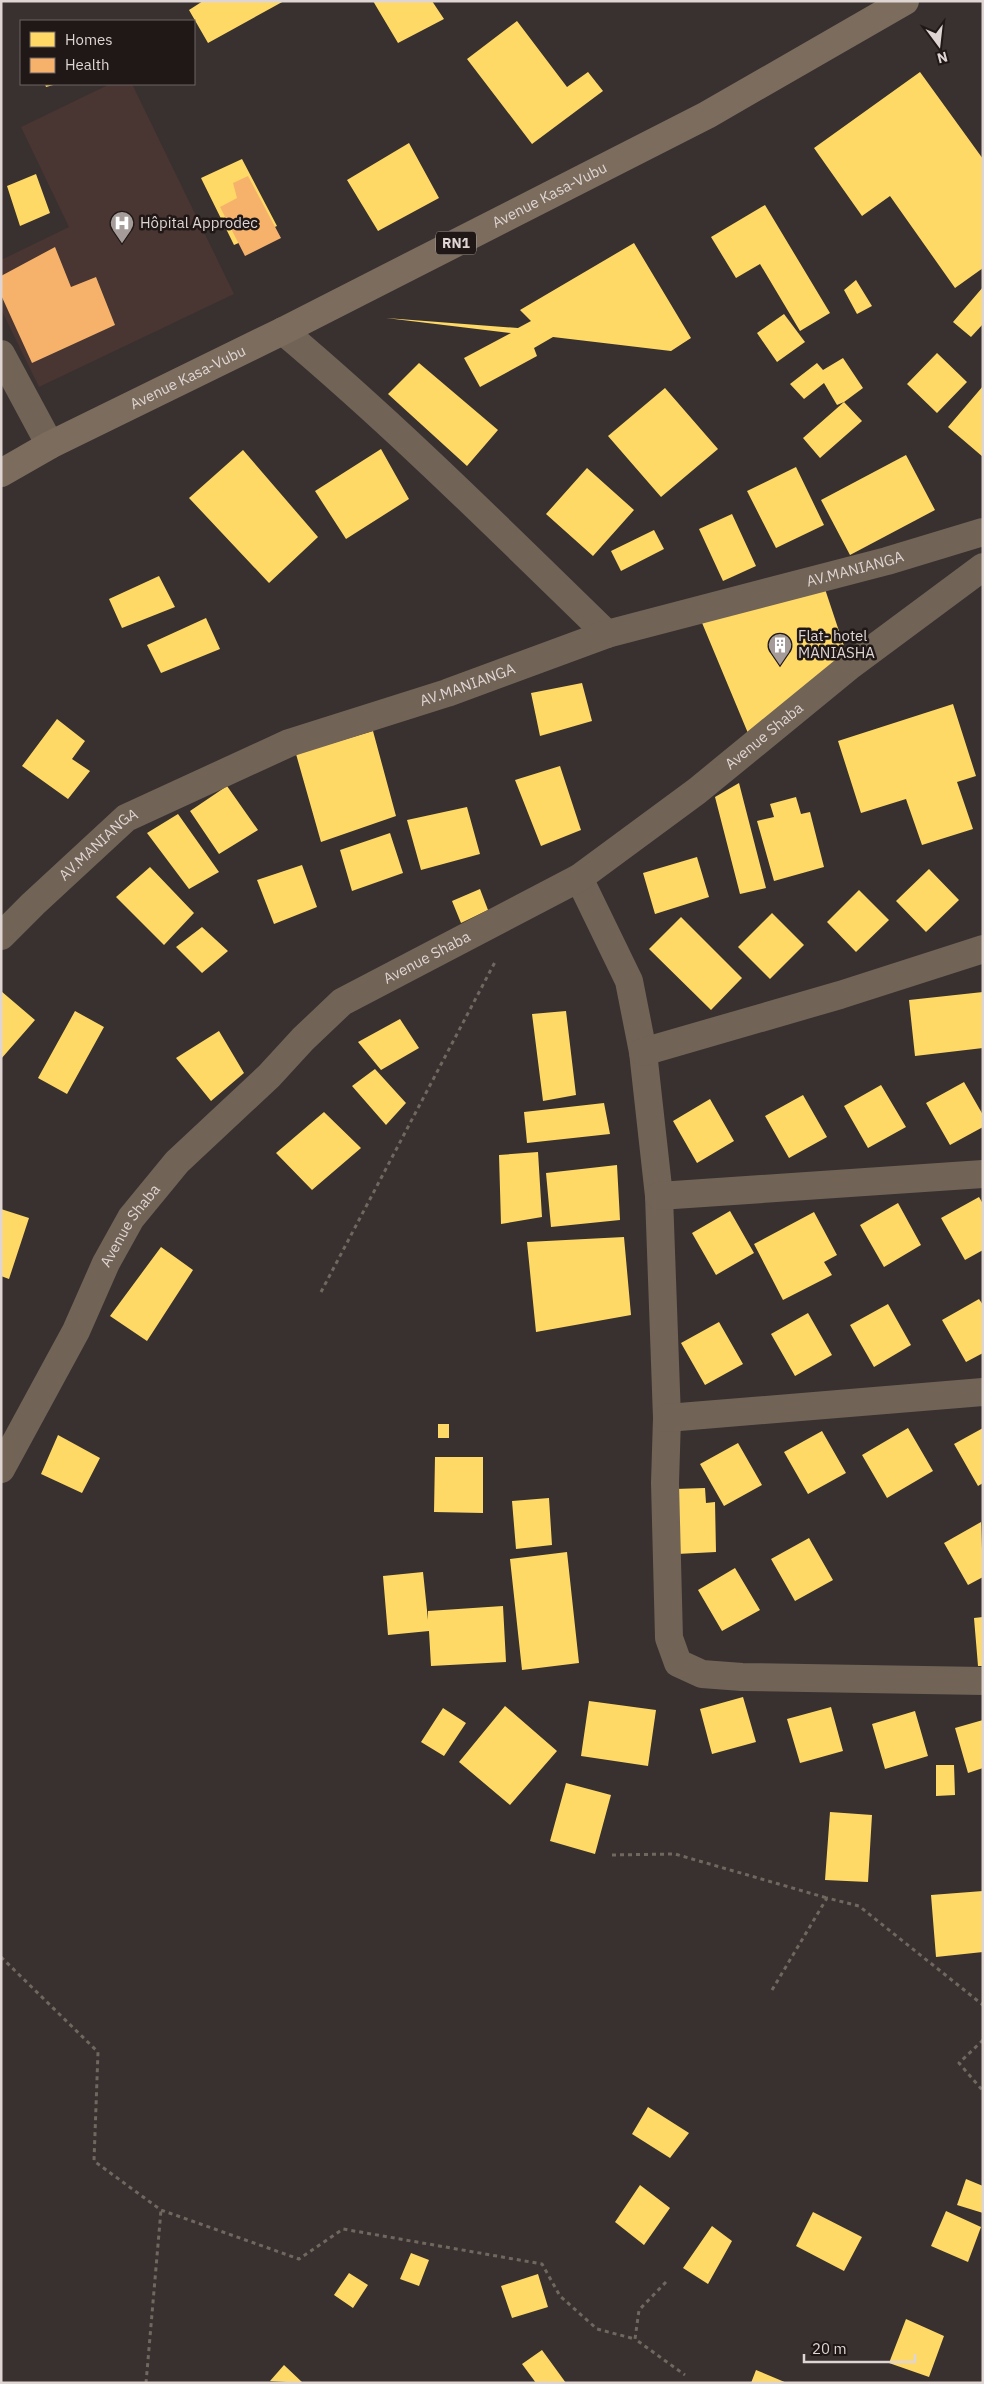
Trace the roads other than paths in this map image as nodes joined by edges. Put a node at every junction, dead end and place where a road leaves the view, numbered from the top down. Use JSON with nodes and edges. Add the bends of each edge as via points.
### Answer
{"nodes":[{"id":1,"x":905,"y":1,"type":"edge"},
{"id":2,"x":283,"y":331,"type":"junction"},
{"id":3,"x":1,"y":354,"type":"edge"},
{"id":4,"x":50,"y":445,"type":"junction"},
{"id":5,"x":1,"y":473,"type":"edge"},
{"id":6,"x":983,"y":532,"type":"edge"},
{"id":7,"x":982,"y":571,"type":"edge"},
{"id":8,"x":607,"y":634,"type":"junction"},
{"id":9,"x":579,"y":878,"type":"junction"},
{"id":10,"x":1,"y":936,"type":"edge"},
{"id":11,"x":983,"y":949,"type":"edge"},
{"id":12,"x":643,"y":1052,"type":"junction"},
{"id":13,"x":983,"y":1174,"type":"edge"},
{"id":14,"x":659,"y":1196,"type":"junction"},
{"id":15,"x":983,"y":1392,"type":"edge"},
{"id":16,"x":667,"y":1418,"type":"junction"},
{"id":17,"x":1,"y":1469,"type":"edge"},
{"id":18,"x":983,"y":1681,"type":"edge"}],
"edges":[{"from":1,"to":2,"type":"highway","name":"Avenue Kasa-Vubu","number":"RN1","via":[[707,115]]},
{"from":2,"to":4,"type":"highway","name":"Avenue Kasa-Vubu","number":"RN1"},
{"from":2,"to":8,"type":"street","via":[[416,449]]},
{"from":3,"to":4,"type":"street"},
{"from":4,"to":5,"type":"highway","name":"Avenue Kasa-Vubu","number":"RN1"},
{"from":6,"to":8,"type":"street","name":"AV.MANIANGA"},
{"from":7,"to":9,"type":"street","name":"Avenue Shaba","via":[[851,664],[697,792]]},
{"from":8,"to":10,"type":"street","name":"AV.MANIANGA","via":[[447,693],[289,743],[126,818]]},
{"from":9,"to":12,"type":"street","via":[[629,981]]},
{"from":9,"to":17,"type":"street","name":"Avenue Shaba","via":[[342,1002],[177,1162],[132,1218],[106,1264],[76,1331]]},
{"from":11,"to":12,"type":"street","via":[[840,995]]},
{"from":12,"to":14,"type":"street"},
{"from":13,"to":14,"type":"street"},
{"from":14,"to":16,"type":"street"},
{"from":15,"to":16,"type":"street"},
{"from":16,"to":18,"type":"street","via":[[665,1483],[669,1638],[678,1663],[702,1674],[742,1677]]}]}
